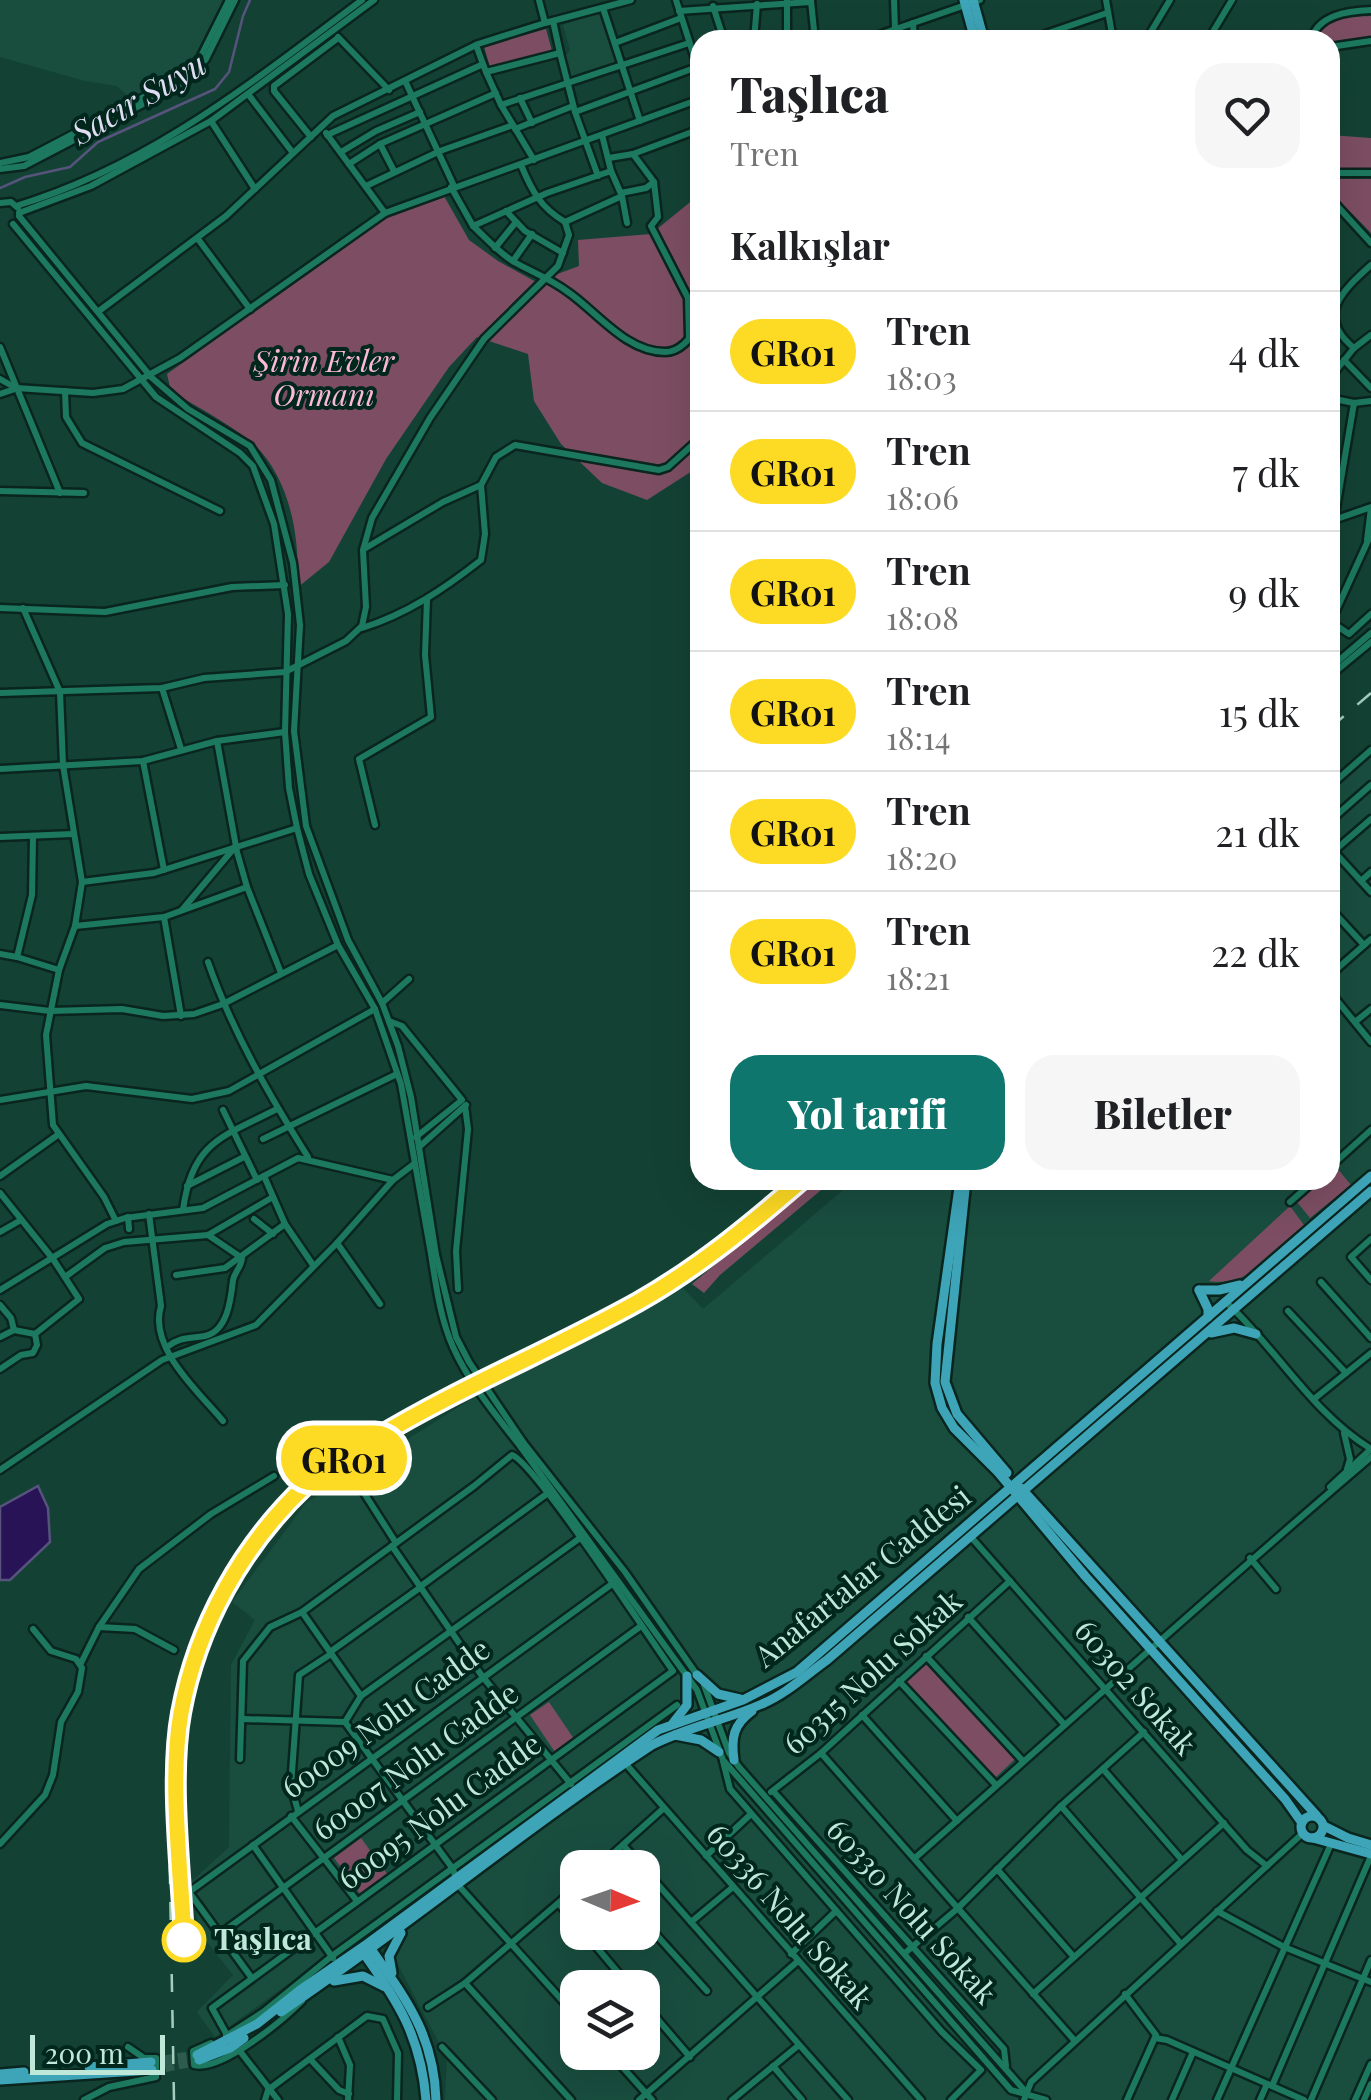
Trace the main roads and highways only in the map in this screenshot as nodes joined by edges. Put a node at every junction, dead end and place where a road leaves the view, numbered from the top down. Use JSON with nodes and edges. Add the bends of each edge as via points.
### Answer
{"nodes":[{"id":1,"x":971,"y":2,"type":"edge"},
{"id":2,"x":974,"y":30,"type":"edge"},
{"id":3,"x":981,"y":30,"type":"edge"},
{"id":4,"x":1371,"y":1176,"type":"edge"},
{"id":5,"x":960,"y":1190,"type":"edge"},
{"id":6,"x":961,"y":1190,"type":"edge"},
{"id":7,"x":1371,"y":1191,"type":"edge"},
{"id":8,"x":1245,"y":1284,"type":"junction"},
{"id":9,"x":1208,"y":1317,"type":"junction"},
{"id":10,"x":1208,"y":1333,"type":"junction"},
{"id":11,"x":1256,"y":1334,"type":"road end"},
{"id":12,"x":986,"y":1462,"type":"junction"},
{"id":13,"x":1003,"y":1468,"type":"junction"},
{"id":14,"x":1038,"y":1472,"type":"junction"},
{"id":15,"x":1018,"y":1489,"type":"junction"},
{"id":16,"x":998,"y":1499,"type":"junction"},
{"id":17,"x":1036,"y":1502,"type":"junction"},
{"id":18,"x":743,"y":1700,"type":"junction"},
{"id":19,"x":761,"y":1705,"type":"junction"},
{"id":20,"x":711,"y":1717,"type":"junction"},
{"id":21,"x":673,"y":1729,"type":"junction"},
{"id":22,"x":1320,"y":1821,"type":"junction"},
{"id":23,"x":1306,"y":1832,"type":"junction"},
{"id":24,"x":1371,"y":1845,"type":"edge"},
{"id":25,"x":1371,"y":1855,"type":"edge"},
{"id":26,"x":456,"y":1878,"type":"junction"},
{"id":27,"x":411,"y":1921,"type":"junction"},
{"id":28,"x":366,"y":1950,"type":"junction"},
{"id":29,"x":326,"y":1984,"type":"junction"},
{"id":30,"x":396,"y":1991,"type":"junction"},
{"id":31,"x":152,"y":2066,"type":"tunnel mouth"},
{"id":32,"x":0,"y":2077,"type":"edge"},
{"id":33,"x":426,"y":2100,"type":"edge"},
{"id":34,"x":436,"y":2100,"type":"edge"}],
"edges":[{"from":1,"to":2,"type":"main road"},
{"from":1,"to":3,"type":"main road"},
{"from":4,"to":8,"type":"main road","name":"Anafartalar Caddesi"},
{"from":5,"to":12,"type":"main road","via":[[935,1383],[954,1428]]},
{"from":6,"to":13,"type":"main road","via":[[946,1382],[958,1414]]},
{"from":7,"to":10,"type":"main road","name":"Anafartalar Caddesi"},
{"from":8,"to":9,"type":"main road","name":"Anafartalar Caddesi"},
{"from":8,"to":9,"type":"main road","via":[[1199,1290]]},
{"from":9,"to":14,"type":"main road","name":"Anafartalar Caddesi"},
{"from":10,"to":11,"type":"main road","via":[[1234,1328]]},
{"from":10,"to":14,"type":"main road","name":"Anafartalar Caddesi"},
{"from":12,"to":15,"type":"main road"},
{"from":12,"to":16,"type":"main road","via":[[997,1479]]},
{"from":13,"to":14,"type":"main road"},
{"from":13,"to":15,"type":"main road"},
{"from":14,"to":15,"type":"main road","name":"Anafartalar Caddesi"},
{"from":14,"to":17,"type":"main road"},
{"from":15,"to":16,"type":"main road","name":"Anafartalar Caddesi"},
{"from":15,"to":17,"type":"main road"},
{"from":15,"to":19,"type":"main road","name":"Anafartalar Caddesi","via":[[828,1660]]},
{"from":15,"to":23,"type":"main road"},
{"from":16,"to":18,"type":"main road","name":"Anafartalar Caddesi","via":[[797,1672]]},
{"from":17,"to":22,"type":"main road"},
{"from":18,"to":20,"type":"main road","name":"Anafartalar Caddesi"},
{"from":18,"to":21,"type":"main road","via":[[718,1694],[692,1676],[688,1705]]},
{"from":19,"to":20,"type":"main road","name":"Anafartalar Caddesi"},
{"from":19,"to":21,"type":"main road","via":[[741,1720],[725,1757]]},
{"from":20,"to":21,"type":"main road","name":"Anafartalar Caddesi"},
{"from":21,"to":26,"type":"main road","name":"Anafartalar Caddesi"},
{"from":21,"to":26,"type":"main road","name":"Anafartalar Caddesi","via":[[658,1730],[573,1787]]},
{"from":22,"to":23,"type":"main road","via":[[1310,1816]]},
{"from":22,"to":23,"type":"main road","via":[[1322,1833]]},
{"from":22,"to":24,"type":"main road"},
{"from":23,"to":25,"type":"main road"},
{"from":26,"to":27,"type":"main road","name":"Anafartalar Caddesi"},
{"from":26,"to":28,"type":"main road","name":"Anafartalar Caddesi"},
{"from":27,"to":28,"type":"main road","name":"Anafartalar Caddesi"},
{"from":27,"to":30,"type":"main road","via":[[389,1956]]},
{"from":28,"to":29,"type":"main road","name":"Anafartalar Caddesi"},
{"from":28,"to":29,"type":"main road","name":"Anafartalar Caddesi","via":[[335,1961],[257,2024],[198,2058],[230,2048]]},
{"from":28,"to":30,"type":"main road"},
{"from":29,"to":30,"type":"main road","via":[[363,1976]]},
{"from":30,"to":33,"type":"main road","via":[[415,2037]]},
{"from":30,"to":34,"type":"main road","via":[[430,2046]]},
{"from":31,"to":32,"type":"main road"}]}
